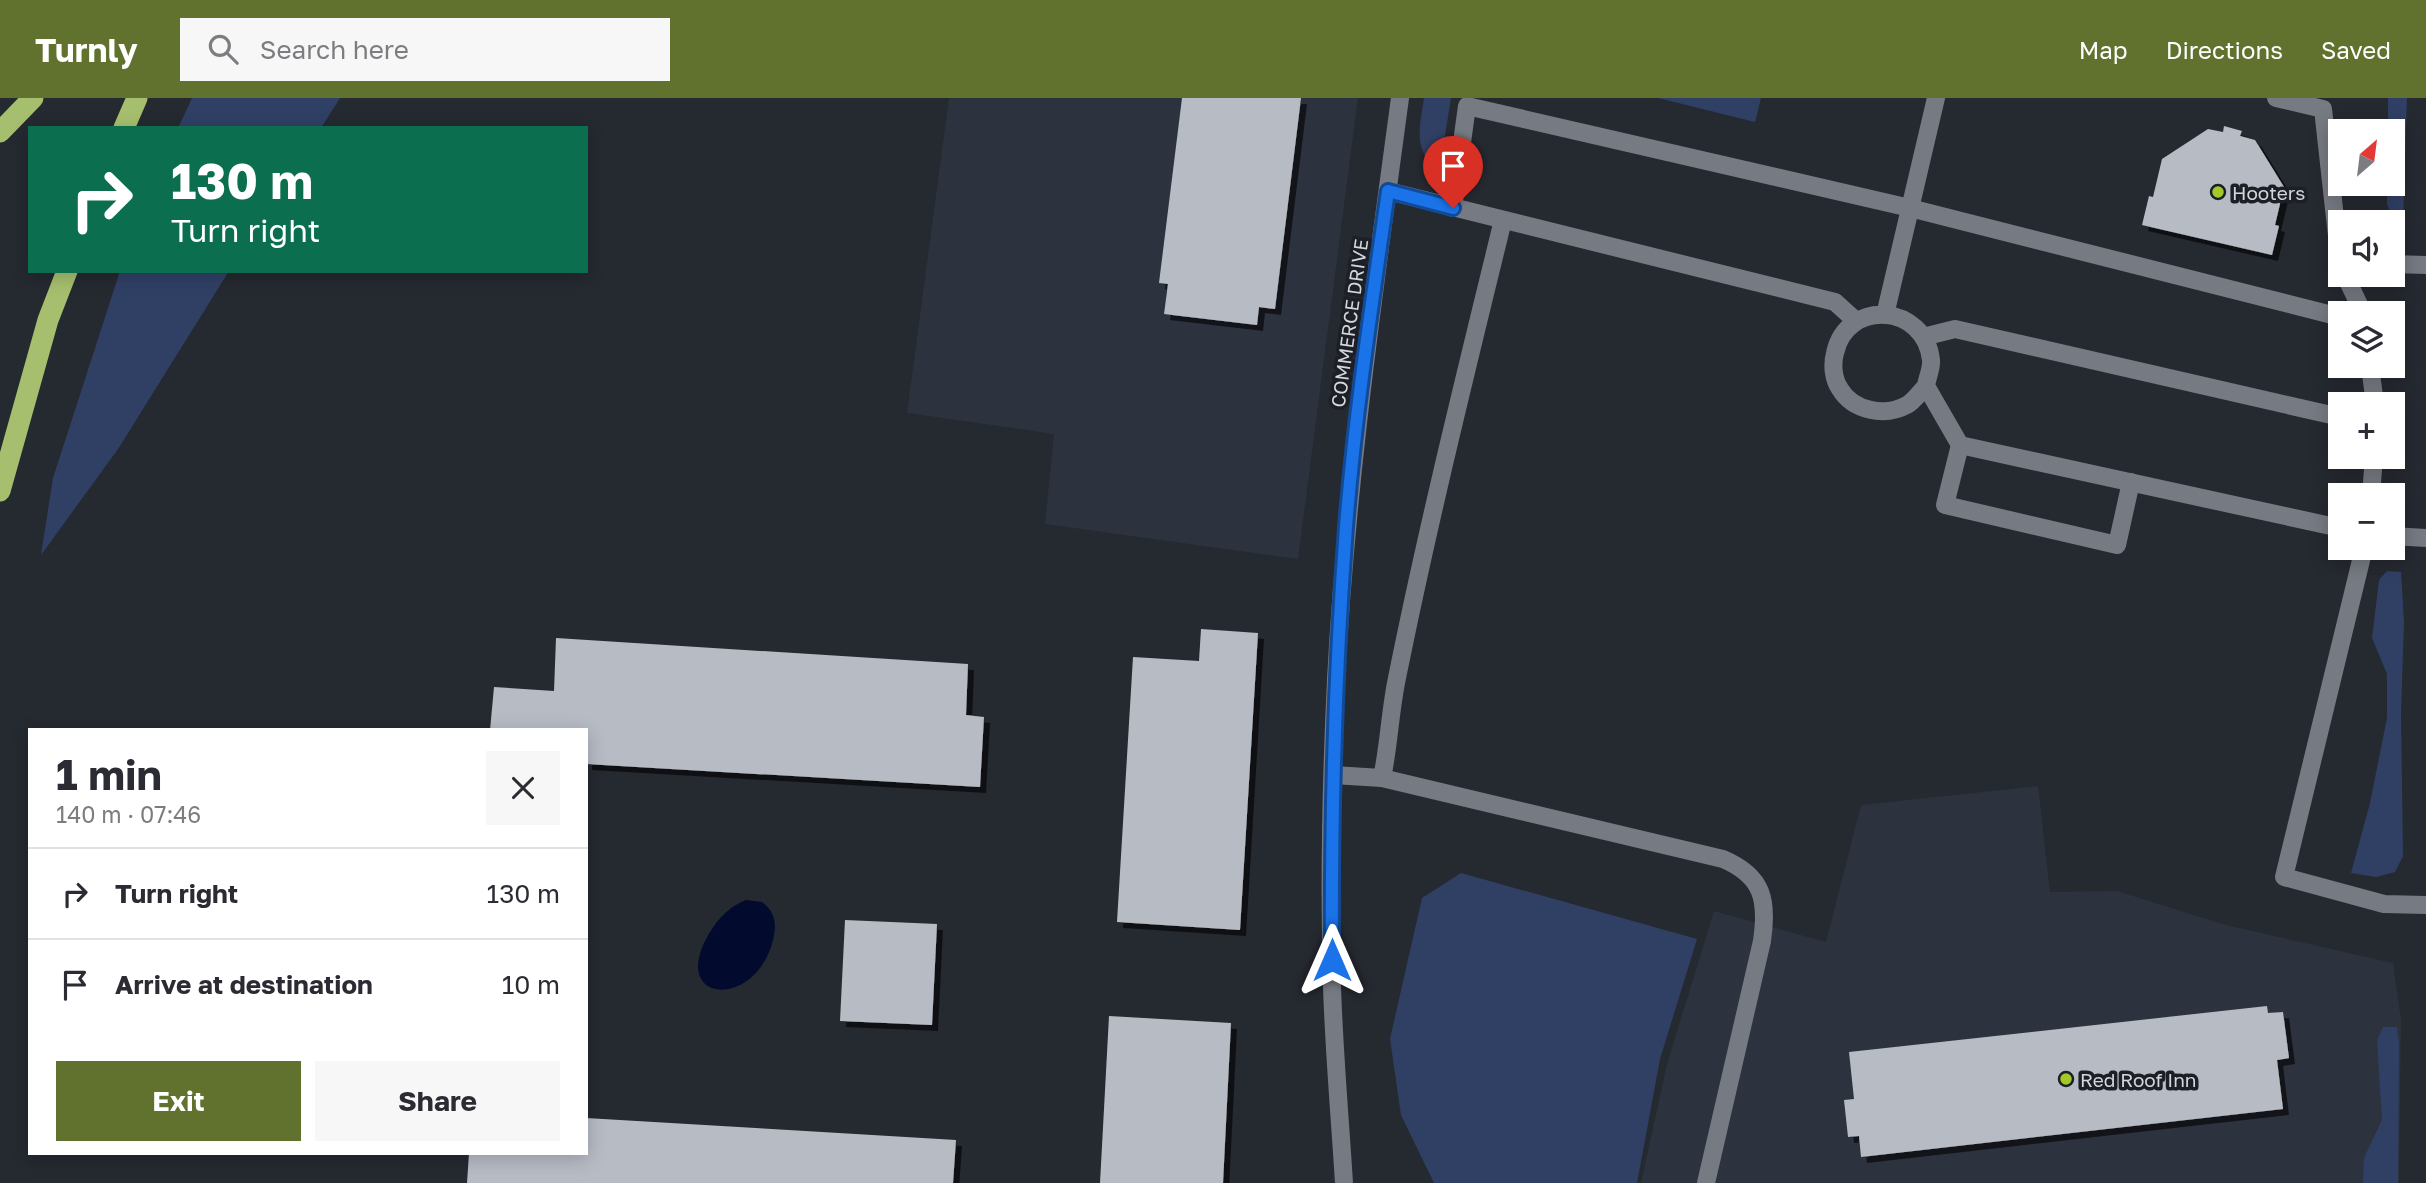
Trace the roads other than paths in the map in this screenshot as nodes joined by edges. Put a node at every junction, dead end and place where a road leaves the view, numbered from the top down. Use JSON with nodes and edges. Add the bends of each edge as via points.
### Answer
{"nodes":[{"id":1,"x":33,"y":98,"type":"edge"},
{"id":2,"x":137,"y":98,"type":"edge"},
{"id":3,"x":1400,"y":98,"type":"edge"},
{"id":4,"x":1936,"y":98,"type":"edge"},
{"id":5,"x":2276,"y":98,"type":"edge"},
{"id":6,"x":125,"y":126,"type":"edge"},
{"id":7,"x":0,"y":132,"type":"edge"},
{"id":8,"x":1388,"y":191,"type":"junction"},
{"id":9,"x":1453,"y":208,"type":"junction"},
{"id":10,"x":1910,"y":208,"type":"junction"},
{"id":11,"x":2334,"y":210,"type":"edge"},
{"id":12,"x":1503,"y":220,"type":"junction"},
{"id":13,"x":2405,"y":264,"type":"edge"},
{"id":14,"x":2426,"y":265,"type":"edge"},
{"id":15,"x":65,"y":273,"type":"edge"},
{"id":16,"x":2328,"y":314,"type":"edge"},
{"id":17,"x":1885,"y":315,"type":"junction"},
{"id":18,"x":1856,"y":321,"type":"junction"},
{"id":19,"x":1923,"y":337,"type":"junction"},
{"id":20,"x":1926,"y":386,"type":"junction"},
{"id":21,"x":2328,"y":414,"type":"edge"},
{"id":22,"x":1960,"y":445,"type":"junction"},
{"id":23,"x":2131,"y":482,"type":"junction"},
{"id":24,"x":0,"y":491,"type":"edge"},
{"id":25,"x":2328,"y":525,"type":"edge"},
{"id":26,"x":2405,"y":537,"type":"edge"},
{"id":27,"x":2426,"y":538,"type":"edge"},
{"id":28,"x":2361,"y":560,"type":"edge"},
{"id":29,"x":1333,"y":775,"type":"junction"},
{"id":30,"x":1382,"y":778,"type":"junction"},
{"id":31,"x":2426,"y":905,"type":"edge"},
{"id":32,"x":1343,"y":1183,"type":"edge"},
{"id":33,"x":1706,"y":1183,"type":"edge"}],
"edges":[{"from":1,"to":7,"type":"highway"},
{"from":2,"to":6,"type":"highway"},
{"from":3,"to":8,"type":"street","name":"COMMERCE DRIVE"},
{"from":4,"to":10,"type":"street"},
{"from":5,"to":11,"type":"street","via":[[2323,109]]},
{"from":8,"to":9,"type":"street"},
{"from":8,"to":29,"type":"street","name":"COMMERCE DRIVE","via":[[1346,525]]},
{"from":9,"to":10,"type":"street","via":[[1467,106]]},
{"from":9,"to":12,"type":"street"},
{"from":10,"to":16,"type":"street"},
{"from":10,"to":17,"type":"street"},
{"from":12,"to":18,"type":"street","via":[[1835,302]]},
{"from":12,"to":30,"type":"street","via":[[1398,669]]},
{"from":13,"to":14,"type":"street"},
{"from":15,"to":24,"type":"highway"},
{"from":17,"to":18,"type":"street"},
{"from":17,"to":19,"type":"street","via":[[1905,319]]},
{"from":18,"to":20,"type":"street","via":[[1838,340],[1832,365],[1840,389],[1858,407],[1883,412],[1908,405]]},
{"from":19,"to":20,"type":"street","via":[[1931,361]]},
{"from":19,"to":21,"type":"street","via":[[1955,328]]},
{"from":20,"to":22,"type":"street"},
{"from":22,"to":23,"type":"street"},
{"from":22,"to":23,"type":"street","via":[[1945,505],[2118,545]]},
{"from":23,"to":25,"type":"street"},
{"from":26,"to":27,"type":"street"},
{"from":28,"to":31,"type":"street","via":[[2284,877],[2384,904]]},
{"from":29,"to":30,"type":"street"},
{"from":29,"to":32,"type":"street","name":"COMMERCE DRIVE","via":[[1332,986]]},
{"from":30,"to":33,"type":"street","via":[[1723,859],[1740,866],[1760,887],[1766,915],[1762,941]]}]}
